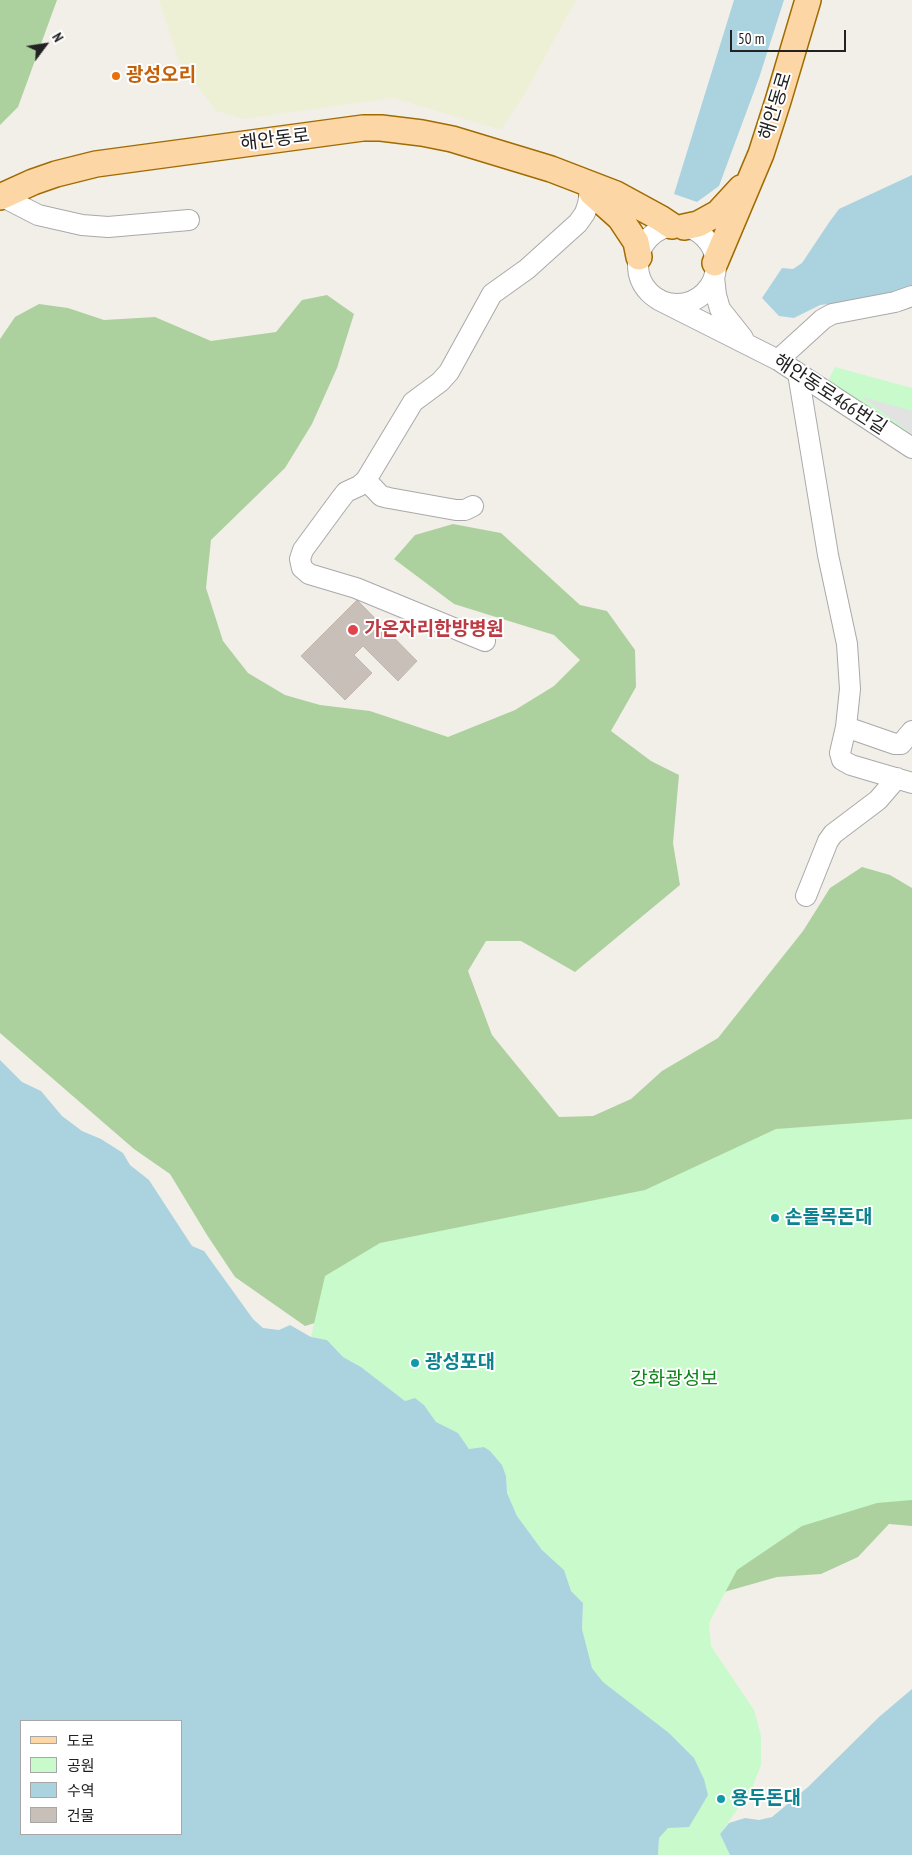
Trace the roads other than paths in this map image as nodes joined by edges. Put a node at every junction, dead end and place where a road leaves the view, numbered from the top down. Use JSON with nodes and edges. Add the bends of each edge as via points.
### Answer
{"nodes":[{"id":1,"x":808,"y":0,"type":"edge"},
{"id":2,"x":761,"y":154,"type":"junction"},
{"id":3,"x":551,"y":169,"type":"junction"},
{"id":4,"x":590,"y":192,"type":"junction"},
{"id":5,"x":1,"y":197,"type":"edge"},
{"id":6,"x":189,"y":220,"type":"dead end"},
{"id":7,"x":678,"y":227,"type":"junction"},
{"id":8,"x":638,"y":257,"type":"junction"},
{"id":9,"x":715,"y":270,"type":"junction"},
{"id":10,"x":912,"y":296,"type":"edge"},
{"id":11,"x":659,"y":300,"type":"junction"},
{"id":12,"x":748,"y":344,"type":"junction"},
{"id":13,"x":778,"y":360,"type":"junction"},
{"id":14,"x":798,"y":373,"type":"junction"},
{"id":15,"x":912,"y":448,"type":"edge"},
{"id":16,"x":366,"y":480,"type":"junction"},
{"id":17,"x":473,"y":506,"type":"dead end"},
{"id":18,"x":485,"y":641,"type":"dead end"},
{"id":19,"x":846,"y":727,"type":"junction"},
{"id":20,"x":912,"y":730,"type":"edge"},
{"id":21,"x":904,"y":781,"type":"edge"},
{"id":22,"x":806,"y":896,"type":"dead end"}],
"edges":[{"from":1,"to":2,"type":"main road","name":"해안동로"},
{"from":2,"to":7,"type":"main road","name":"해안동로","via":[[741,188],[718,213],[698,224]]},
{"from":2,"to":9,"type":"main road","name":"해안동로"},
{"from":3,"to":4,"type":"main road","name":"해안동로"},
{"from":3,"to":5,"type":"main road","name":"해안동로","via":[[444,138],[363,128],[96,164],[56,174]]},
{"from":3,"to":7,"type":"main road","name":"해안동로","via":[[616,194]]},
{"from":4,"to":8,"type":"main road","name":"해안동로","via":[[620,218],[636,242]]},
{"from":4,"to":16,"type":"street","via":[[585,213],[578,222],[527,269],[492,294],[448,372],[413,402]]},
{"from":5,"to":6,"type":"street","via":[[38,214],[82,225],[108,227]]},
{"from":7,"to":8,"type":"street","via":[[660,230],[650,236]]},
{"from":7,"to":9,"type":"street","via":[[696,231],[705,239],[712,250]]},
{"from":8,"to":11,"type":"street","via":[[642,281],[648,292]]},
{"from":9,"to":11,"type":"street","via":[[708,289],[698,298],[672,304]]},
{"from":9,"to":12,"type":"street","via":[[720,309]]},
{"from":10,"to":13,"type":"street","via":[[832,314]]},
{"from":11,"to":12,"type":"street","name":"해안동로466번길"},
{"from":12,"to":13,"type":"street","name":"해안동로466번길"},
{"from":13,"to":14,"type":"street","name":"해안동로466번길"},
{"from":14,"to":15,"type":"street","name":"해안동로466번길"},
{"from":14,"to":19,"type":"street","via":[[846,644],[850,689]]},
{"from":16,"to":17,"type":"street","via":[[381,496],[389,498],[456,510]]},
{"from":16,"to":18,"type":"street","via":[[346,492],[313,536],[303,550],[302,568],[310,574],[356,588]]},
{"from":19,"to":20,"type":"street","via":[[895,744],[901,744]]},
{"from":19,"to":21,"type":"street","via":[[840,753],[842,760]]},
{"from":21,"to":22,"type":"street","via":[[889,789],[828,841]]}]}
